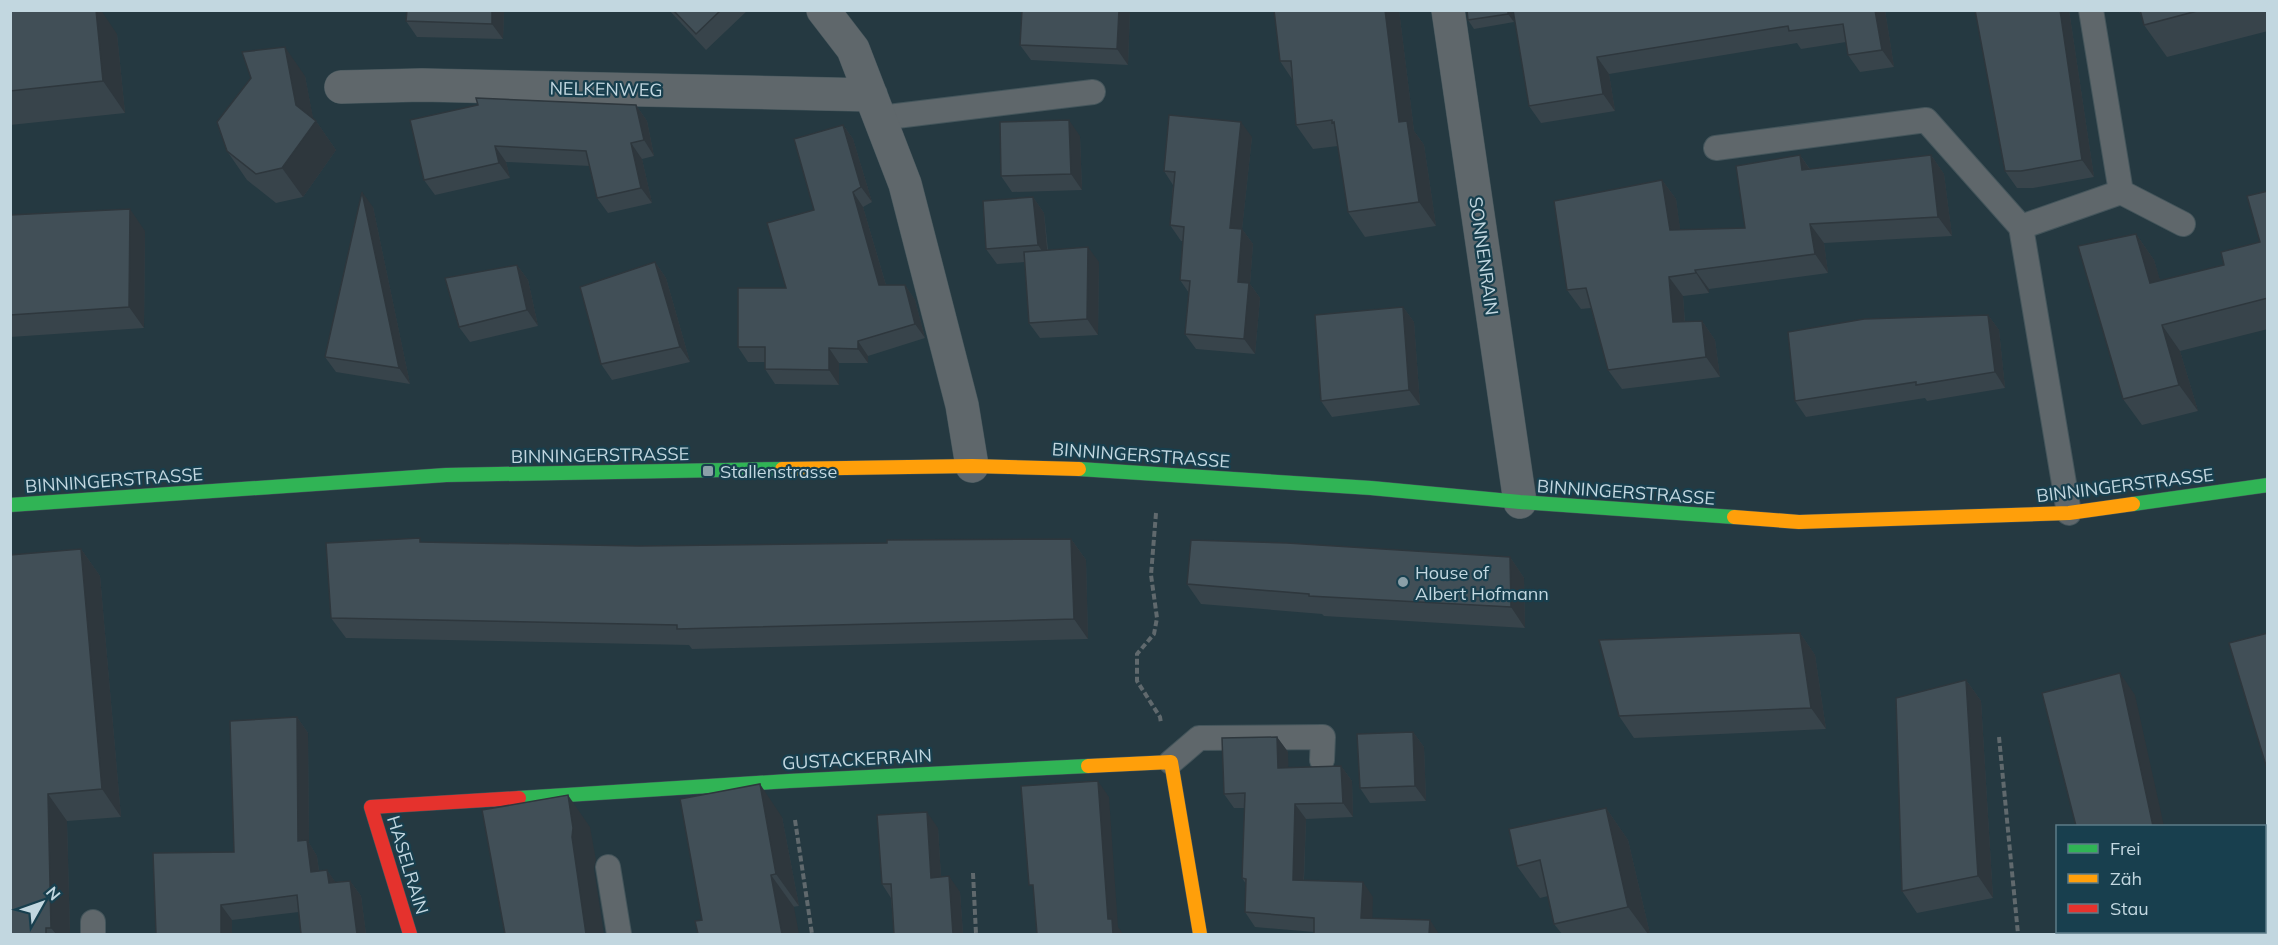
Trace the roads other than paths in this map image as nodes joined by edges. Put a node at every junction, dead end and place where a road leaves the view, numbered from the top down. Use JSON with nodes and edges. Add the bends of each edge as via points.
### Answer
{"nodes":[{"id":1,"x":823,"y":10,"type":"edge"},
{"id":2,"x":1448,"y":10,"type":"edge"},
{"id":3,"x":2091,"y":10,"type":"edge"},
{"id":4,"x":341,"y":87,"type":"dead end"},
{"id":5,"x":1093,"y":92,"type":"dead end"},
{"id":6,"x":875,"y":106,"type":"junction"},
{"id":7,"x":1716,"y":148,"type":"dead end"},
{"id":8,"x":2121,"y":192,"type":"junction"},
{"id":9,"x":2183,"y":224,"type":"dead end"},
{"id":10,"x":2021,"y":227,"type":"junction"},
{"id":11,"x":972,"y":466,"type":"junction"},
{"id":12,"x":2268,"y":485,"type":"edge"},
{"id":13,"x":1520,"y":502,"type":"junction"},
{"id":14,"x":10,"y":506,"type":"edge"},
{"id":15,"x":2069,"y":513,"type":"junction"},
{"id":16,"x":1322,"y":760,"type":"dead end"},
{"id":17,"x":1171,"y":762,"type":"junction"},
{"id":18,"x":371,"y":807,"type":"joint"},
{"id":19,"x":608,"y":867,"type":"dead end"},
{"id":20,"x":410,"y":934,"type":"edge"},
{"id":21,"x":619,"y":934,"type":"edge"},
{"id":22,"x":1200,"y":934,"type":"edge"}],
"edges":[{"from":1,"to":6,"type":"street","via":[[853,49]]},
{"from":2,"to":13,"type":"street","name":"SONNENRAIN"},
{"from":3,"to":8,"type":"lane"},
{"from":4,"to":6,"type":"street","name":"NELKENWEG","via":[[422,85]]},
{"from":5,"to":6,"type":"lane"},
{"from":6,"to":11,"type":"street","via":[[908,195],[962,405]]},
{"from":7,"to":10,"type":"lane","via":[[1926,120]]},
{"from":8,"to":9,"type":"lane"},
{"from":8,"to":10,"type":"lane"},
{"from":10,"to":15,"type":"lane"},
{"from":11,"to":13,"type":"main road","name":"BINNINGERSTRASSE","via":[[1160,474]]},
{"from":11,"to":14,"type":"main road","name":"BINNINGERSTRASSE","via":[[446,475]]},
{"from":12,"to":15,"type":"main road","name":"BINNINGERSTRASSE"},
{"from":13,"to":15,"type":"main road","name":"BINNINGERSTRASSE","via":[[1799,522]]},
{"from":16,"to":17,"type":"lane","via":[[1323,737],[1199,738]]},
{"from":17,"to":18,"type":"main road","name":"GUSTACKERRAIN"},
{"from":17,"to":22,"type":"main road"},
{"from":18,"to":20,"type":"main road","name":"HASELRAIN"},
{"from":19,"to":21,"type":"lane"}]}
